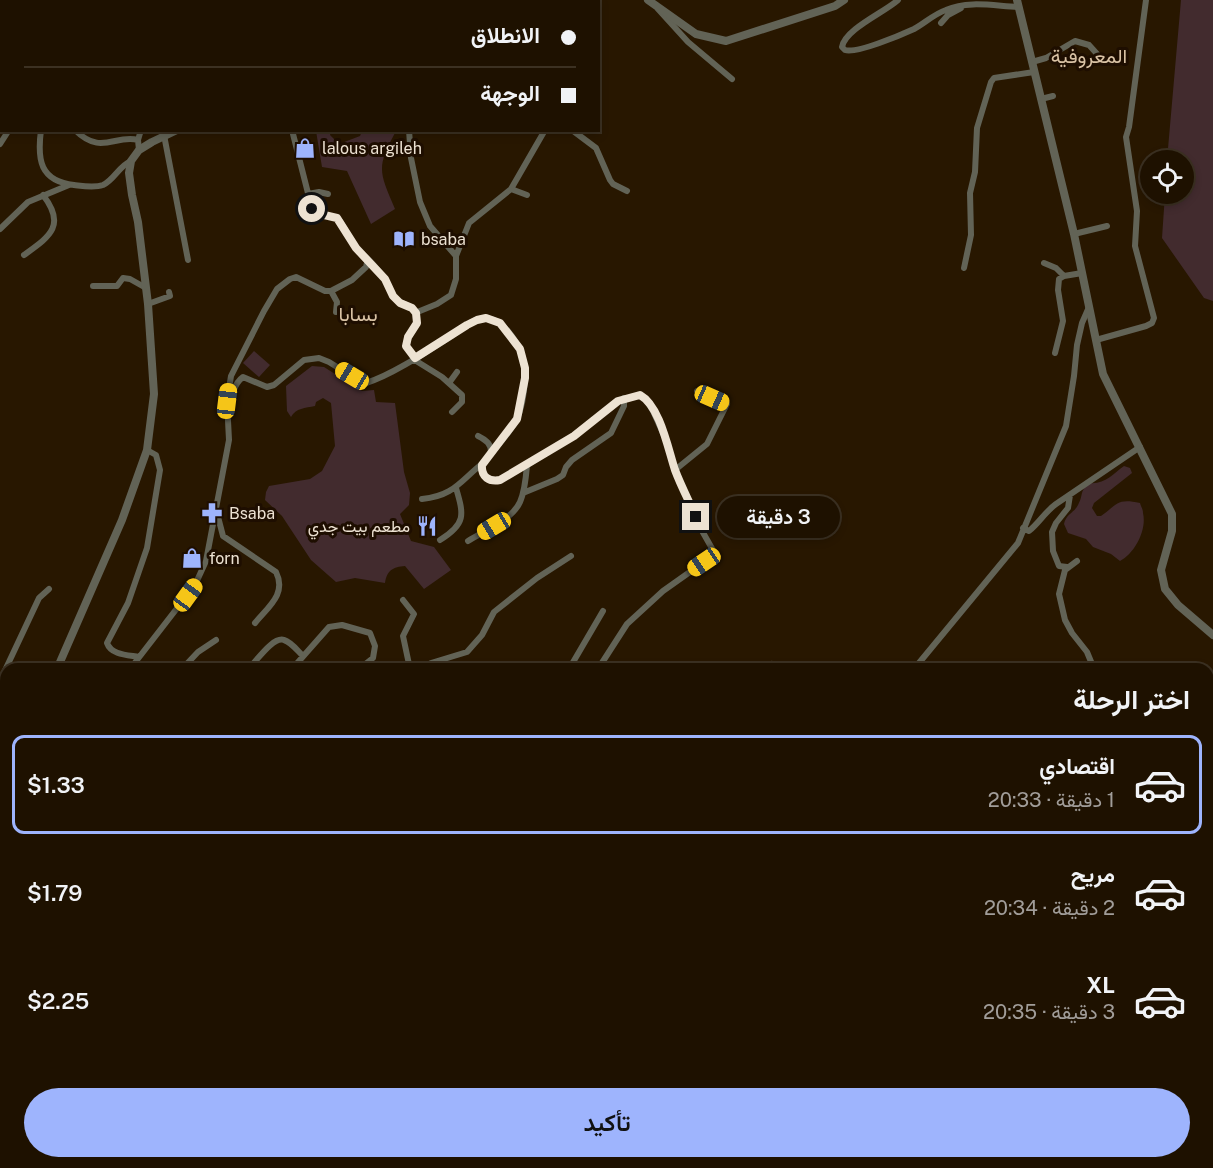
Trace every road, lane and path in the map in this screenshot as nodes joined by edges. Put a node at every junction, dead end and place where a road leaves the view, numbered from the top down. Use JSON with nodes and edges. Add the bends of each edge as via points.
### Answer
{"nodes":[{"id":1,"x":648,"y":0,"type":"edge"},
{"id":2,"x":844,"y":0,"type":"edge"},
{"id":3,"x":898,"y":0,"type":"edge"},
{"id":4,"x":1146,"y":0,"type":"edge"},
{"id":5,"x":1018,"y":3,"type":"edge"},
{"id":6,"x":966,"y":5,"type":"junction"},
{"id":7,"x":656,"y":6,"type":"junction"},
{"id":8,"x":942,"y":23,"type":"dead end"},
{"id":9,"x":1098,"y":55,"type":"dead end"},
{"id":10,"x":1032,"y":62,"type":"junction"},
{"id":11,"x":1034,"y":72,"type":"junction"},
{"id":12,"x":732,"y":79,"type":"dead end"},
{"id":13,"x":1053,"y":96,"type":"dead end"},
{"id":14,"x":1041,"y":99,"type":"junction"},
{"id":15,"x":41,"y":132,"type":"edge"},
{"id":16,"x":78,"y":132,"type":"edge"},
{"id":17,"x":140,"y":132,"type":"edge"},
{"id":18,"x":170,"y":132,"type":"edge"},
{"id":19,"x":292,"y":132,"type":"edge"},
{"id":20,"x":409,"y":132,"type":"edge"},
{"id":21,"x":544,"y":132,"type":"edge"},
{"id":22,"x":575,"y":132,"type":"edge"},
{"id":23,"x":138,"y":140,"type":"junction"},
{"id":24,"x":139,"y":150,"type":"junction"},
{"id":25,"x":131,"y":161,"type":"junction"},
{"id":26,"x":69,"y":185,"type":"junction"},
{"id":27,"x":512,"y":189,"type":"junction"},
{"id":28,"x":627,"y":191,"type":"dead end"},
{"id":29,"x":308,"y":194,"type":"junction"},
{"id":30,"x":328,"y":194,"type":"dead end"},
{"id":31,"x":43,"y":195,"type":"junction"},
{"id":32,"x":527,"y":195,"type":"dead end"},
{"id":33,"x":1107,"y":226,"type":"dead end"},
{"id":34,"x":0,"y":229,"type":"edge"},
{"id":35,"x":1074,"y":234,"type":"junction"},
{"id":36,"x":24,"y":255,"type":"dead end"},
{"id":37,"x":456,"y":256,"type":"junction"},
{"id":38,"x":188,"y":260,"type":"dead end"},
{"id":39,"x":368,"y":260,"type":"junction"},
{"id":40,"x":1044,"y":263,"type":"dead end"},
{"id":41,"x":964,"y":268,"type":"dead end"},
{"id":42,"x":1082,"y":273,"type":"junction"},
{"id":43,"x":1064,"y":276,"type":"junction"},
{"id":44,"x":93,"y":286,"type":"dead end"},
{"id":45,"x":146,"y":288,"type":"junction"},
{"id":46,"x":331,"y":291,"type":"junction"},
{"id":47,"x":169,"y":292,"type":"dead end"},
{"id":48,"x":148,"y":304,"type":"junction"},
{"id":49,"x":1089,"y":306,"type":"junction"},
{"id":50,"x":336,"y":312,"type":"dead end"},
{"id":51,"x":416,"y":313,"type":"junction"},
{"id":52,"x":1096,"y":340,"type":"junction"},
{"id":53,"x":1055,"y":353,"type":"dead end"},
{"id":54,"x":414,"y":359,"type":"junction"},
{"id":55,"x":457,"y":372,"type":"dead end"},
{"id":56,"x":449,"y":383,"type":"junction"},
{"id":57,"x":697,"y":391,"type":"dead end"},
{"id":58,"x":624,"y":398,"type":"junction"},
{"id":59,"x":452,"y":412,"type":"dead end"},
{"id":60,"x":229,"y":414,"type":"junction"},
{"id":61,"x":478,"y":436,"type":"dead end"},
{"id":62,"x":1140,"y":447,"type":"junction"},
{"id":63,"x":147,"y":450,"type":"junction"},
{"id":64,"x":491,"y":454,"type":"junction"},
{"id":65,"x":484,"y":462,"type":"junction"},
{"id":66,"x":527,"y":465,"type":"junction"},
{"id":67,"x":675,"y":470,"type":"junction"},
{"id":68,"x":456,"y":488,"type":"junction"},
{"id":69,"x":523,"y":493,"type":"junction"},
{"id":70,"x":1070,"y":495,"type":"junction"},
{"id":71,"x":422,"y":500,"type":"dead end"},
{"id":72,"x":216,"y":510,"type":"junction"},
{"id":73,"x":1023,"y":528,"type":"junction"},
{"id":74,"x":440,"y":540,"type":"dead end"},
{"id":75,"x":468,"y":541,"type":"dead end"},
{"id":76,"x":571,"y":556,"type":"dead end"},
{"id":77,"x":1077,"y":561,"type":"dead end"},
{"id":78,"x":1067,"y":567,"type":"junction"},
{"id":79,"x":49,"y":589,"type":"dead end"},
{"id":80,"x":404,"y":600,"type":"dead end"},
{"id":81,"x":603,"y":611,"type":"dead end"},
{"id":82,"x":255,"y":623,"type":"dead end"},
{"id":83,"x":1213,"y":634,"type":"edge"},
{"id":84,"x":216,"y":640,"type":"dead end"},
{"id":85,"x":302,"y":655,"type":"junction"},
{"id":86,"x":139,"y":657,"type":"junction"},
{"id":87,"x":8,"y":663,"type":"edge"},
{"id":88,"x":60,"y":663,"type":"edge"},
{"id":89,"x":134,"y":663,"type":"edge"},
{"id":90,"x":188,"y":663,"type":"edge"},
{"id":91,"x":254,"y":663,"type":"edge"},
{"id":92,"x":296,"y":663,"type":"edge"},
{"id":93,"x":367,"y":663,"type":"edge"},
{"id":94,"x":409,"y":663,"type":"edge"},
{"id":95,"x":431,"y":663,"type":"edge"},
{"id":96,"x":573,"y":663,"type":"edge"},
{"id":97,"x":602,"y":663,"type":"edge"},
{"id":98,"x":919,"y":663,"type":"edge"},
{"id":99,"x":1092,"y":663,"type":"edge"}],
"edges":[{"from":1,"to":7,"type":"street"},
{"from":2,"to":7,"type":"street","via":[[726,42],[696,34]]},
{"from":3,"to":6,"type":"street","via":[[850,35],[842,44],[844,50],[872,45],[914,29],[944,10]]},
{"from":4,"to":52,"type":"street","via":[[1126,137],[1137,211],[1135,246],[1154,318],[1146,326]]},
{"from":5,"to":6,"type":"street"},
{"from":5,"to":10,"type":"street"},
{"from":6,"to":8,"type":"street"},
{"from":7,"to":12,"type":"street","via":[[688,42]]},
{"from":9,"to":10,"type":"street","via":[[1089,45],[1075,41]]},
{"from":10,"to":11,"type":"street"},
{"from":11,"to":14,"type":"street"},
{"from":11,"to":41,"type":"street","via":[[994,78],[991,82],[977,128],[970,193],[971,235]]},
{"from":13,"to":14,"type":"street"},
{"from":14,"to":35,"type":"street"},
{"from":15,"to":26,"type":"street","via":[[40,156],[45,172]]},
{"from":16,"to":23,"type":"street","via":[[105,144]]},
{"from":17,"to":23,"type":"street"},
{"from":18,"to":24,"type":"street"},
{"from":18,"to":38,"type":"street"},
{"from":19,"to":29,"type":"street"},
{"from":20,"to":37,"type":"street","via":[[420,202],[430,226]]},
{"from":21,"to":27,"type":"street"},
{"from":22,"to":28,"type":"street","via":[[596,148],[613,184]]},
{"from":23,"to":24,"type":"street"},
{"from":24,"to":25,"type":"street"},
{"from":25,"to":26,"type":"street","via":[[104,185]]},
{"from":25,"to":45,"type":"street","via":[[130,184]]},
{"from":26,"to":31,"type":"street"},
{"from":27,"to":32,"type":"street"},
{"from":27,"to":37,"type":"street","via":[[469,223]]},
{"from":29,"to":30,"type":"street"},
{"from":29,"to":39,"type":"street","via":[[312,209],[337,218]]},
{"from":31,"to":34,"type":"street","via":[[28,202]]},
{"from":31,"to":36,"type":"street","via":[[50,203],[53,228],[48,238]]},
{"from":33,"to":35,"type":"street"},
{"from":35,"to":42,"type":"street"},
{"from":37,"to":51,"type":"street","via":[[451,295]]},
{"from":39,"to":46,"type":"street","via":[[352,280]]},
{"from":39,"to":51,"type":"street","via":[[385,279],[393,296]]},
{"from":40,"to":43,"type":"street"},
{"from":42,"to":43,"type":"street"},
{"from":42,"to":49,"type":"street"},
{"from":43,"to":53,"type":"street","via":[[1058,283],[1064,321]]},
{"from":44,"to":45,"type":"street","via":[[117,286],[123,278]]},
{"from":45,"to":48,"type":"street"},
{"from":46,"to":50,"type":"street","via":[[337,302]]},
{"from":46,"to":60,"type":"street","via":[[296,277],[277,289],[231,376]]},
{"from":47,"to":48,"type":"street","via":[[166,299]]},
{"from":48,"to":63,"type":"street","via":[[156,368]]},
{"from":49,"to":52,"type":"street"},
{"from":49,"to":73,"type":"street","via":[[1077,345],[1066,426]]},
{"from":51,"to":54,"type":"street","via":[[417,323],[406,346]]},
{"from":52,"to":62,"type":"street","via":[[1103,374]]},
{"from":54,"to":56,"type":"street"},
{"from":54,"to":60,"type":"street","via":[[366,383],[319,358],[304,360],[274,386],[243,377],[234,389]]},
{"from":54,"to":64,"type":"street","via":[[477,320],[493,320],[505,329],[523,357],[524,391],[517,419]]},
{"from":55,"to":56,"type":"street"},
{"from":56,"to":59,"type":"street","via":[[463,399]]},
{"from":57,"to":67,"type":"street","via":[[727,404],[706,444]]},
{"from":58,"to":66,"type":"street"},
{"from":58,"to":67,"type":"street","via":[[640,395],[650,404]]},
{"from":58,"to":69,"type":"street","via":[[611,433],[572,460],[557,479]]},
{"from":60,"to":72,"type":"street","via":[[229,440]]},
{"from":61,"to":64,"type":"street","via":[[489,443]]},
{"from":62,"to":70,"type":"street"},
{"from":62,"to":83,"type":"street","via":[[1173,521],[1161,570],[1165,589]]},
{"from":63,"to":86,"type":"street","via":[[156,455],[160,470],[147,548],[128,603],[107,643],[112,651]]},
{"from":63,"to":88,"type":"street","via":[[122,520]]},
{"from":64,"to":65,"type":"street"},
{"from":65,"to":66,"type":"street","via":[[482,472],[490,481],[500,480]]},
{"from":65,"to":68,"type":"street"},
{"from":66,"to":69,"type":"street"},
{"from":67,"to":97,"type":"street","via":[[714,552],[627,624]]},
{"from":68,"to":71,"type":"street","via":[[439,498]]},
{"from":68,"to":74,"type":"street","via":[[461,520],[456,529]]},
{"from":69,"to":75,"type":"street","via":[[507,517]]},
{"from":70,"to":73,"type":"street","via":[[1047,510],[1029,531]]},
{"from":70,"to":78,"type":"street","via":[[1068,508],[1056,523],[1051,541],[1057,563]]},
{"from":72,"to":82,"type":"street","via":[[223,536],[279,578],[278,595]]},
{"from":72,"to":86,"type":"street","via":[[206,561],[195,585]]},
{"from":73,"to":98,"type":"street","via":[[1012,551]]},
{"from":76,"to":95,"type":"street","via":[[494,612],[467,652]]},
{"from":77,"to":78,"type":"street"},
{"from":78,"to":99,"type":"street","via":[[1059,594],[1065,620]]},
{"from":79,"to":87,"type":"street","via":[[39,598]]},
{"from":80,"to":94,"type":"street","via":[[414,614],[404,636]]},
{"from":81,"to":96,"type":"street"},
{"from":84,"to":90,"type":"street"},
{"from":85,"to":91,"type":"street","via":[[279,639]]},
{"from":85,"to":92,"type":"street"},
{"from":85,"to":93,"type":"street","via":[[329,627],[342,625],[370,633],[375,646],[373,658]]},
{"from":86,"to":89,"type":"street"}]}
